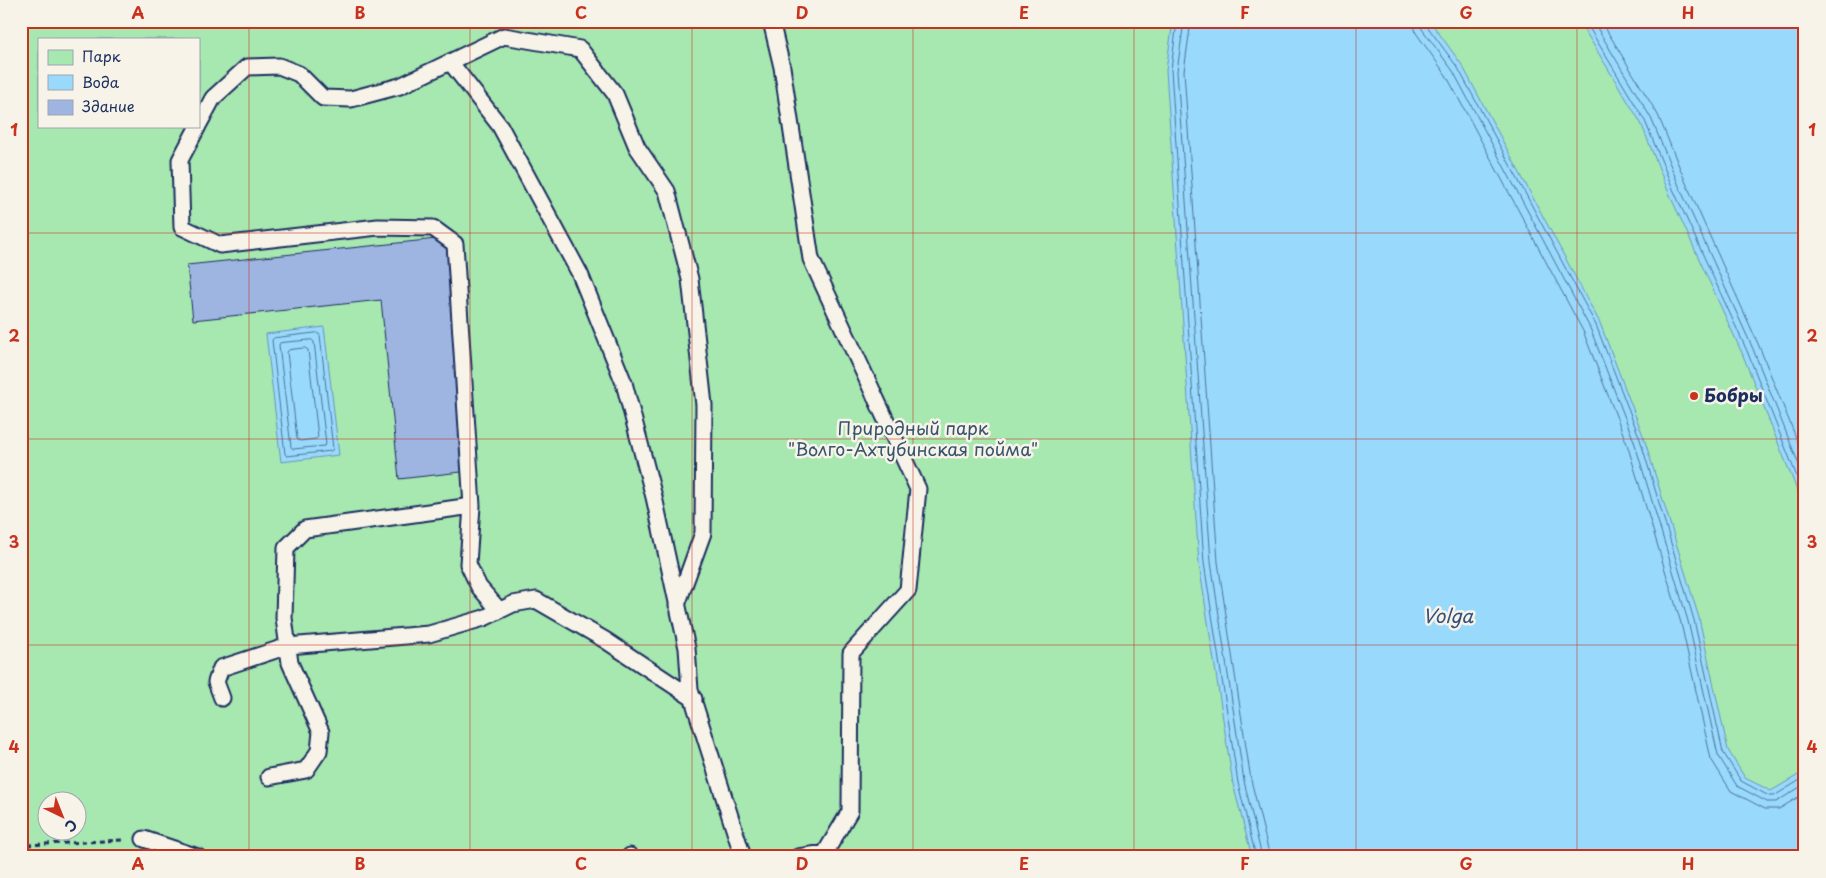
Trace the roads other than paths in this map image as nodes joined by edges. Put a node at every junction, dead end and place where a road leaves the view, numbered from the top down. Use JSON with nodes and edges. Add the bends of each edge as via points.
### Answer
{"nodes":[{"id":1,"x":772,"y":21,"type":"edge"},
{"id":2,"x":451,"y":63,"type":"junction"},
{"id":3,"x":200,"y":121,"type":"edge"},
{"id":4,"x":196,"y":128,"type":"edge"},
{"id":5,"x":472,"y":506,"type":"junction"},
{"id":6,"x":677,"y":605,"type":"junction"},
{"id":7,"x":499,"y":610,"type":"junction"},
{"id":8,"x":288,"y":646,"type":"junction"},
{"id":9,"x":222,"y":698,"type":"dead end"},
{"id":10,"x":694,"y":699,"type":"junction"},
{"id":11,"x":269,"y":777,"type":"dead end"},
{"id":12,"x":144,"y":839,"type":"road end"},
{"id":13,"x":198,"y":857,"type":"edge"},
{"id":14,"x":743,"y":857,"type":"edge"},
{"id":15,"x":798,"y":857,"type":"edge"}],
"edges":[{"from":1,"to":15,"type":"lane","via":[[811,259],[918,488],[908,590],[851,653],[850,812],[825,853]]},
{"from":2,"to":3,"type":"lane","via":[[400,86],[351,99],[323,98],[299,74],[280,66],[247,67],[213,98]]},
{"from":2,"to":6,"type":"lane","via":[[500,126],[580,274],[624,383],[654,497]]},
{"from":2,"to":6,"type":"lane","via":[[504,36],[580,49],[615,94],[637,147],[666,191],[690,279],[704,404],[703,533]]},
{"from":4,"to":5,"type":"lane","via":[[180,160],[182,227],[220,246],[378,228],[433,228],[455,244]]},
{"from":5,"to":7,"type":"lane","via":[[468,564],[479,587]]},
{"from":5,"to":8,"type":"lane","via":[[305,529],[286,548],[284,618]]},
{"from":6,"to":10,"type":"lane"},
{"from":7,"to":8,"type":"lane","via":[[484,618],[429,634]]},
{"from":7,"to":10,"type":"lane","via":[[536,600],[605,640]]},
{"from":8,"to":9,"type":"lane","via":[[221,668],[216,682]]},
{"from":8,"to":11,"type":"lane","via":[[290,663],[321,732],[319,751],[306,770]]},
{"from":10,"to":14,"type":"lane"},
{"from":12,"to":13,"type":"lane"}]}
